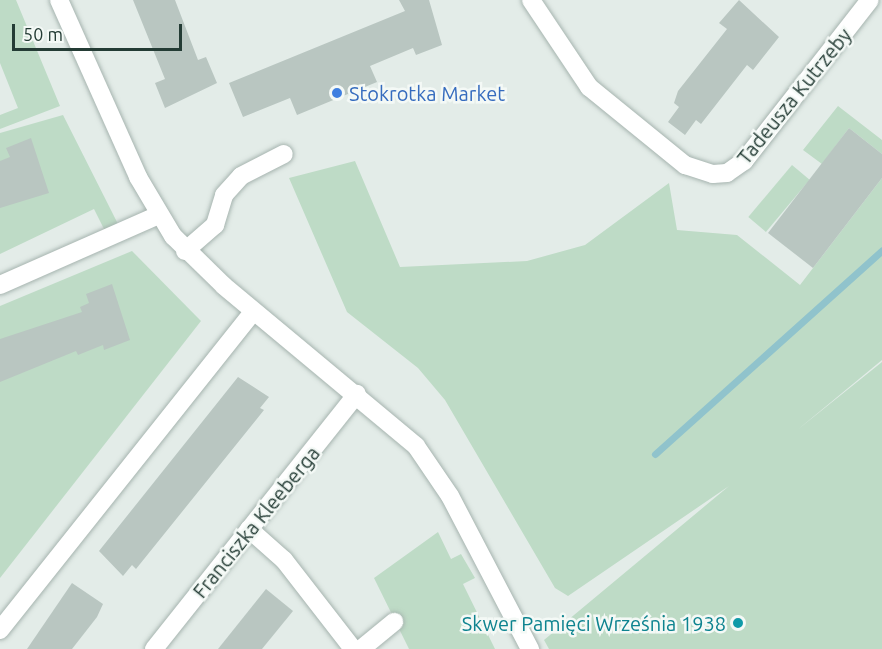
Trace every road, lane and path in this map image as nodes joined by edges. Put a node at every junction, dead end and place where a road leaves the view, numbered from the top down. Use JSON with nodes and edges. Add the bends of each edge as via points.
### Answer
{"nodes":[{"id":1,"x":59,"y":0,"type":"edge"},
{"id":2,"x":531,"y":0,"type":"edge"},
{"id":3,"x":870,"y":0,"type":"edge"},
{"id":4,"x":284,"y":154,"type":"dead end"},
{"id":5,"x":159,"y":215,"type":"junction"},
{"id":6,"x":185,"y":251,"type":"junction"},
{"id":7,"x":0,"y":285,"type":"edge"},
{"id":8,"x":253,"y":312,"type":"junction"},
{"id":9,"x":357,"y":394,"type":"junction"},
{"id":10,"x":249,"y":529,"type":"junction"},
{"id":11,"x":394,"y":622,"type":"dead end"},
{"id":12,"x":0,"y":630,"type":"edge"},
{"id":13,"x":154,"y":649,"type":"edge"},
{"id":14,"x":352,"y":649,"type":"edge"},
{"id":15,"x":361,"y":649,"type":"edge"},
{"id":16,"x":530,"y":649,"type":"edge"}],
"edges":[{"from":1,"to":5,"type":"street"},
{"from":2,"to":3,"type":"street","name":"Tadeusza Kutrzeby","via":[[588,87],[685,165],[712,174],[726,173],[744,161]]},
{"from":4,"to":6,"type":"street","via":[[241,176],[224,195],[215,225]]},
{"from":5,"to":6,"type":"street"},
{"from":5,"to":7,"type":"street"},
{"from":6,"to":8,"type":"street"},
{"from":8,"to":9,"type":"street"},
{"from":8,"to":12,"type":"street"},
{"from":9,"to":10,"type":"street","name":"Franciszka Kleeberga"},
{"from":9,"to":16,"type":"street","via":[[403,431],[429,463]]},
{"from":10,"to":13,"type":"street","name":"Franciszka Kleeberga"},
{"from":10,"to":14,"type":"street","via":[[284,560]]},
{"from":11,"to":15,"type":"street"}]}
